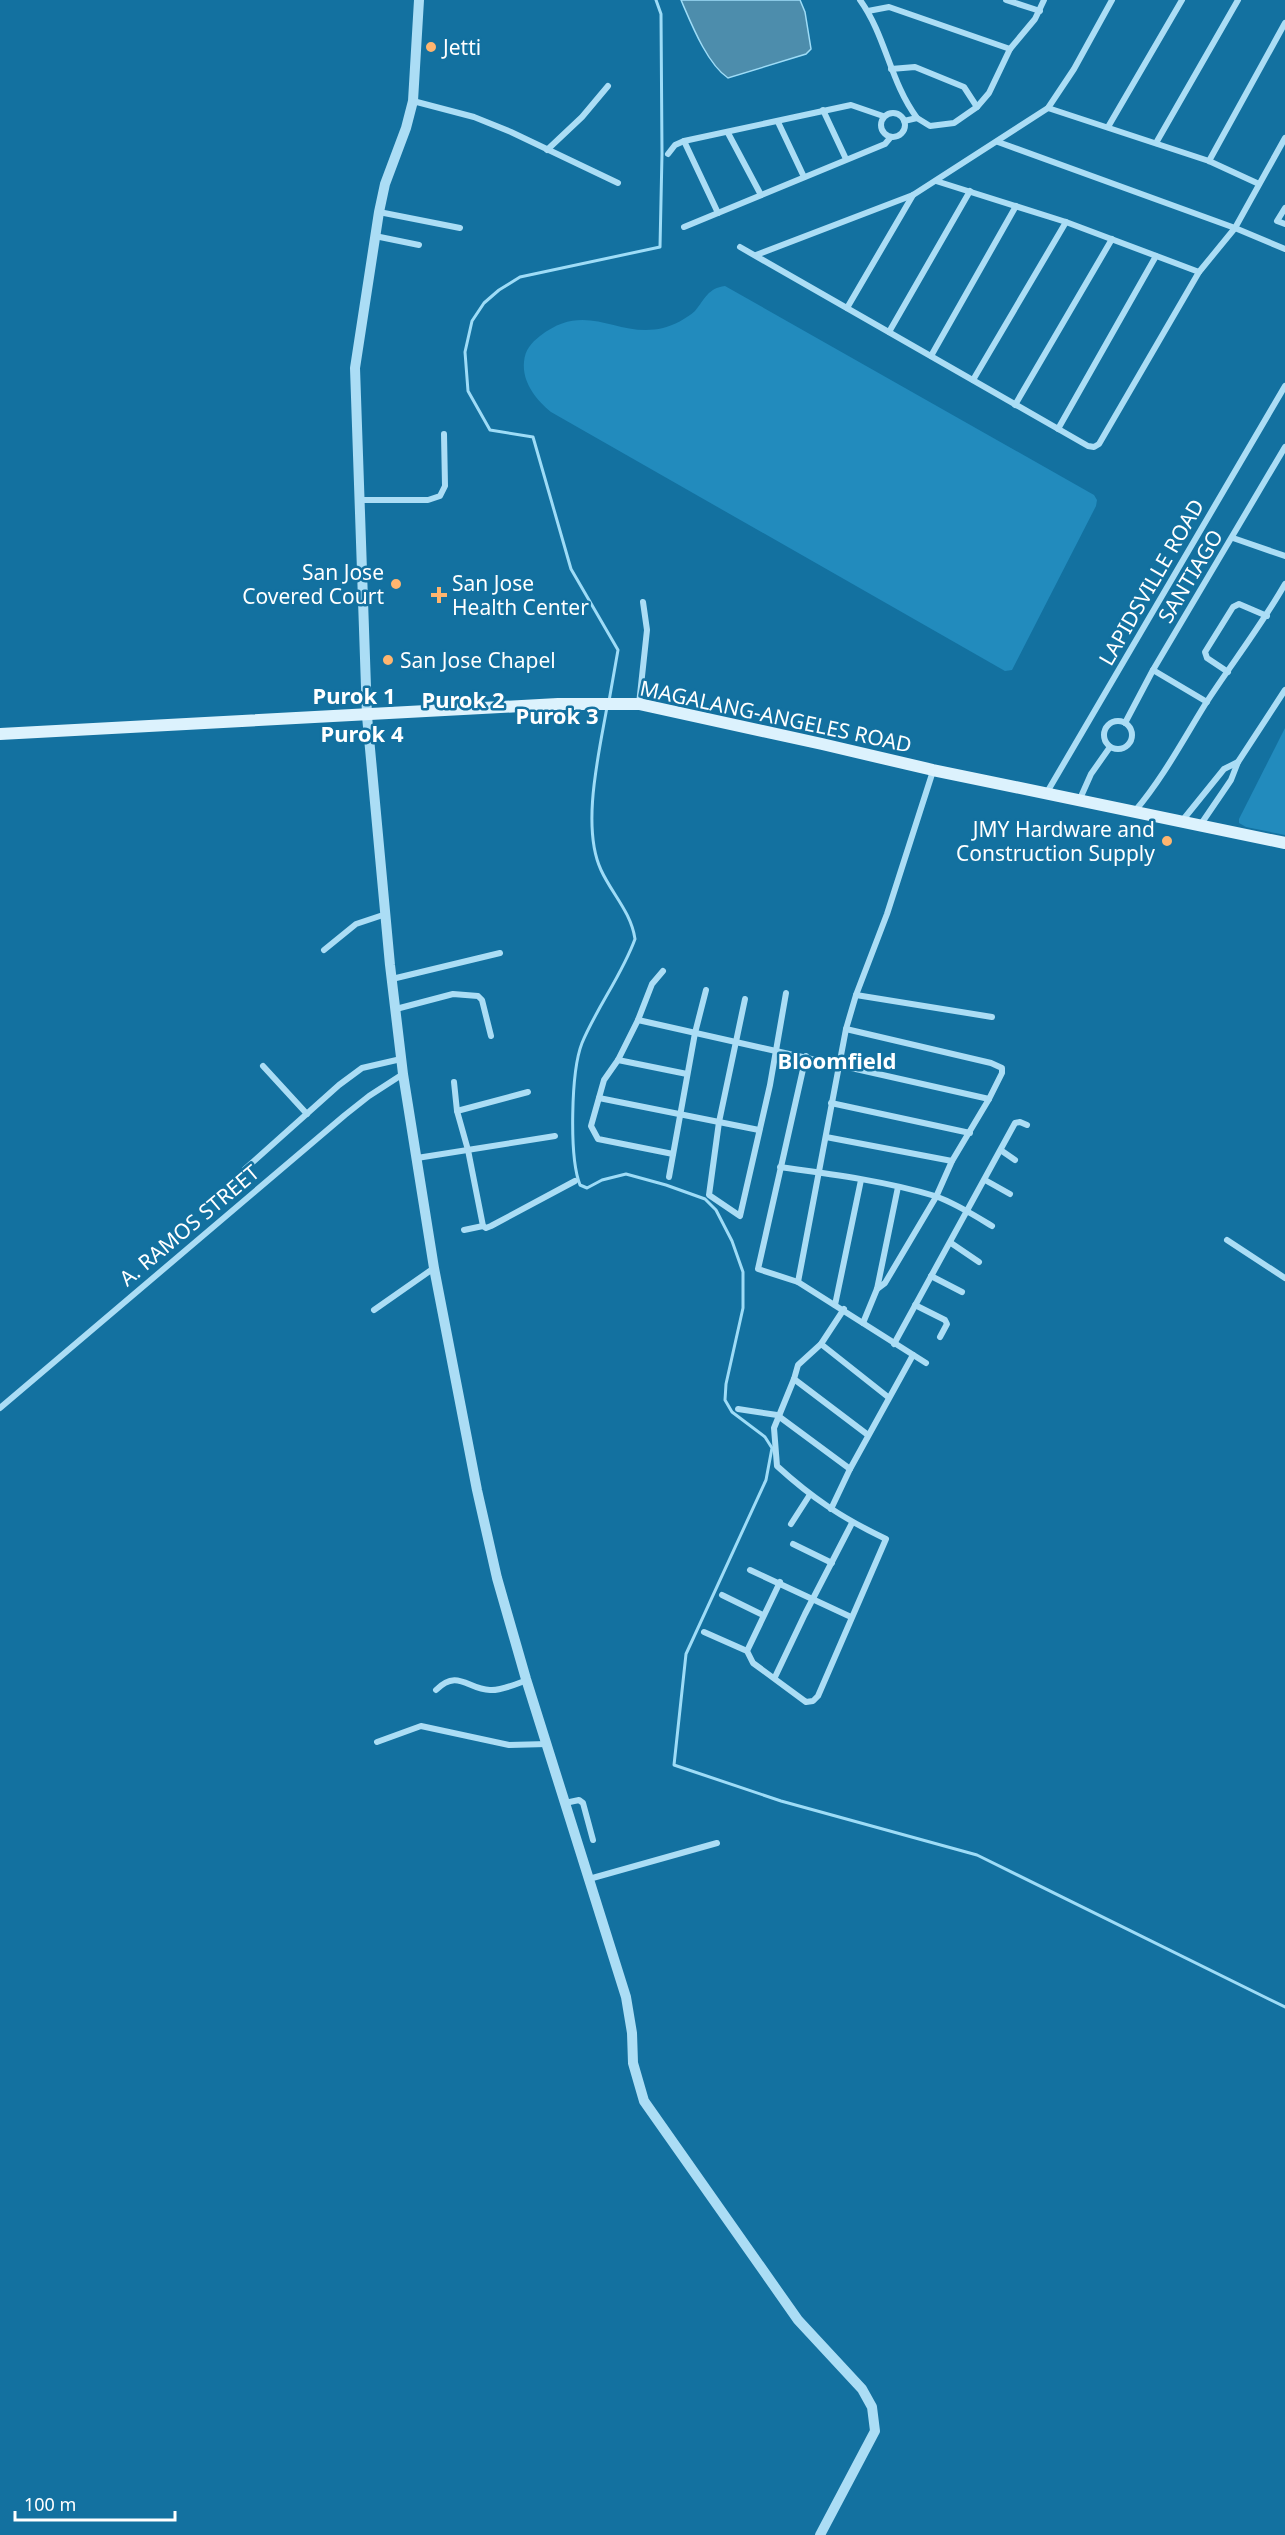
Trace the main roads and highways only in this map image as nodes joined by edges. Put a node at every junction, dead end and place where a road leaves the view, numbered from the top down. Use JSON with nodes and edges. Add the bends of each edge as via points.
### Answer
{"nodes":[{"id":1,"x":0,"y":734,"type":"edge"},
{"id":2,"x":1285,"y":843,"type":"edge"}],
"edges":[{"from":1,"to":2,"type":"main road","name":"MAGALANG-ANGELES ROAD","via":[[639,704],[933,771]]}]}
